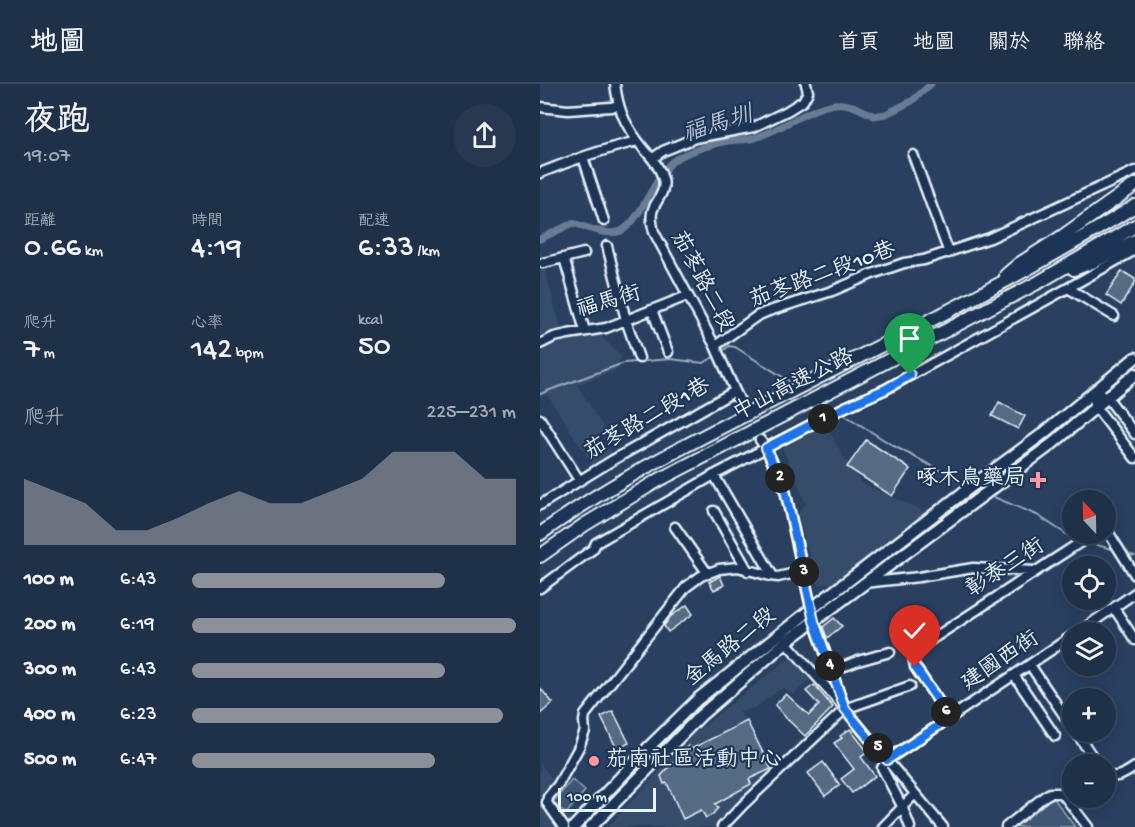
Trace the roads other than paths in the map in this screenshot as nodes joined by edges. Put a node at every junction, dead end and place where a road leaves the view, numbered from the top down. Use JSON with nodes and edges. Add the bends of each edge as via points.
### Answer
{"nodes":[{"id":1,"x":615,"y":84,"type":"edge"},
{"id":2,"x":806,"y":84,"type":"edge"},
{"id":3,"x":618,"y":105,"type":"junction"},
{"id":4,"x":540,"y":107,"type":"edge"},
{"id":5,"x":637,"y":141,"type":"junction"},
{"id":6,"x":913,"y":155,"type":"dead end"},
{"id":7,"x":583,"y":157,"type":"junction"},
{"id":8,"x":654,"y":160,"type":"junction"},
{"id":9,"x":1135,"y":171,"type":"edge"},
{"id":10,"x":540,"y":173,"type":"edge"},
{"id":11,"x":1135,"y":185,"type":"edge"},
{"id":12,"x":1135,"y":206,"type":"edge"},
{"id":13,"x":604,"y":220,"type":"dead end"},
{"id":14,"x":1135,"y":226,"type":"edge"},
{"id":15,"x":1135,"y":241,"type":"edge"},
{"id":16,"x":607,"y":246,"type":"dead end"},
{"id":17,"x":1135,"y":250,"type":"edge"},
{"id":18,"x":584,"y":253,"type":"dead end"},
{"id":19,"x":949,"y":253,"type":"junction"},
{"id":20,"x":564,"y":258,"type":"junction"},
{"id":21,"x":543,"y":263,"type":"dead end"},
{"id":22,"x":1039,"y":282,"type":"junction"},
{"id":23,"x":1068,"y":288,"type":"junction"},
{"id":24,"x":990,"y":289,"type":"junction"},
{"id":25,"x":687,"y":296,"type":"junction"},
{"id":26,"x":652,"y":309,"type":"junction"},
{"id":27,"x":1114,"y":316,"type":"dead end"},
{"id":28,"x":626,"y":320,"type":"junction"},
{"id":29,"x":585,"y":331,"type":"junction"},
{"id":30,"x":540,"y":344,"type":"edge"},
{"id":31,"x":717,"y":351,"type":"junction"},
{"id":32,"x":668,"y":352,"type":"dead end"},
{"id":33,"x":639,"y":358,"type":"dead end"},
{"id":34,"x":1135,"y":358,"type":"edge"},
{"id":35,"x":1135,"y":374,"type":"edge"},
{"id":36,"x":735,"y":391,"type":"junction"},
{"id":37,"x":1092,"y":393,"type":"junction"},
{"id":38,"x":1107,"y":398,"type":"junction"},
{"id":39,"x":740,"y":401,"type":"tunnel mouth"},
{"id":40,"x":1096,"y":407,"type":"junction"},
{"id":41,"x":540,"y":419,"type":"edge"},
{"id":42,"x":1135,"y":434,"type":"edge"},
{"id":43,"x":760,"y":440,"type":"tunnel mouth"},
{"id":44,"x":766,"y":448,"type":"junction"},
{"id":45,"x":1135,"y":458,"type":"edge"},
{"id":46,"x":714,"y":475,"type":"junction"},
{"id":47,"x":579,"y":480,"type":"junction"},
{"id":48,"x":540,"y":505,"type":"edge"},
{"id":49,"x":714,"y":511,"type":"dead end"},
{"id":50,"x":675,"y":527,"type":"dead end"},
{"id":51,"x":540,"y":534,"type":"edge"},
{"id":52,"x":1078,"y":544,"type":"edge"},
{"id":53,"x":1115,"y":544,"type":"edge"},
{"id":54,"x":540,"y":556,"type":"edge"},
{"id":55,"x":748,"y":571,"type":"junction"},
{"id":56,"x":804,"y":571,"type":"junction"},
{"id":57,"x":1035,"y":571,"type":"junction"},
{"id":58,"x":708,"y":574,"type":"junction"},
{"id":59,"x":1135,"y":575,"type":"edge"},
{"id":60,"x":772,"y":576,"type":"junction"},
{"id":61,"x":864,"y":583,"type":"junction"},
{"id":62,"x":540,"y":588,"type":"edge"},
{"id":63,"x":1134,"y":595,"type":"edge"},
{"id":64,"x":1116,"y":607,"type":"edge"},
{"id":65,"x":811,"y":609,"type":"junction"},
{"id":66,"x":1111,"y":610,"type":"edge"},
{"id":67,"x":1115,"y":610,"type":"edge"},
{"id":68,"x":814,"y":621,"type":"junction"},
{"id":69,"x":1093,"y":622,"type":"edge"},
{"id":70,"x":1135,"y":640,"type":"edge"},
{"id":71,"x":786,"y":642,"type":"junction"},
{"id":72,"x":1062,"y":643,"type":"edge"},
{"id":73,"x":890,"y":652,"type":"dead end"},
{"id":74,"x":1030,"y":665,"type":"junction"},
{"id":75,"x":832,"y":671,"type":"junction"},
{"id":76,"x":1014,"y":675,"type":"junction"},
{"id":77,"x":910,"y":686,"type":"dead end"},
{"id":78,"x":845,"y":709,"type":"junction"},
{"id":79,"x":1062,"y":712,"type":"edge"},
{"id":80,"x":950,"y":718,"type":"junction"},
{"id":81,"x":1055,"y":736,"type":"dead end"},
{"id":82,"x":885,"y":764,"type":"junction"},
{"id":83,"x":1135,"y":767,"type":"edge"},
{"id":84,"x":1116,"y":777,"type":"edge"},
{"id":85,"x":915,"y":794,"type":"junction"},
{"id":86,"x":902,"y":806,"type":"junction"},
{"id":87,"x":725,"y":826,"type":"edge"},
{"id":88,"x":564,"y":827,"type":"edge"},
{"id":89,"x":574,"y":827,"type":"edge"},
{"id":90,"x":591,"y":827,"type":"edge"},
{"id":91,"x":883,"y":827,"type":"edge"},
{"id":92,"x":910,"y":827,"type":"edge"},
{"id":93,"x":943,"y":827,"type":"edge"},
{"id":94,"x":1006,"y":827,"type":"edge"},
{"id":95,"x":1088,"y":827,"type":"edge"}],
"edges":[{"from":1,"to":3,"type":"street","name":"茄苳路二段"},
{"from":2,"to":8,"type":"street","via":[[808,92],[803,101],[754,127],[695,138],[663,151]]},
{"from":3,"to":4,"type":"street","via":[[568,110]]},
{"from":3,"to":5,"type":"street","name":"茄苳路二段"},
{"from":5,"to":7,"type":"street"},
{"from":5,"to":8,"type":"street","name":"茄苳路二段"},
{"from":6,"to":19,"type":"street"},
{"from":7,"to":10,"type":"street"},
{"from":7,"to":13,"type":"street"},
{"from":8,"to":25,"type":"street","name":"茄苳路二段","via":[[665,186],[652,210],[651,221]]},
{"from":9,"to":19,"type":"street","name":"茄苳路二段10巷"},
{"from":11,"to":24,"type":"highway","via":[[1019,264]]},
{"from":12,"to":24,"type":"highway","name":"中山高速公路"},
{"from":14,"to":22,"type":"highway","name":"中山高速公路"},
{"from":15,"to":22,"type":"highway"},
{"from":16,"to":28,"type":"street"},
{"from":17,"to":23,"type":"street"},
{"from":18,"to":20,"type":"street"},
{"from":19,"to":31,"type":"street","name":"茄苳路二段10巷","via":[[904,263],[766,312]]},
{"from":20,"to":21,"type":"street"},
{"from":20,"to":29,"type":"street"},
{"from":22,"to":54,"type":"highway","name":"中山高速公路","via":[[657,481]]},
{"from":23,"to":27,"type":"street"},
{"from":23,"to":44,"type":"street","via":[[886,389]]},
{"from":24,"to":51,"type":"highway","name":"中山高速公路","via":[[699,438]]},
{"from":25,"to":26,"type":"street","name":"福馬街"},
{"from":25,"to":31,"type":"street","name":"茄苳路二段"},
{"from":26,"to":28,"type":"street","name":"福馬街"},
{"from":26,"to":32,"type":"street"},
{"from":28,"to":29,"type":"street","name":"福馬街"},
{"from":28,"to":33,"type":"street"},
{"from":29,"to":30,"type":"street","name":"福馬街"},
{"from":31,"to":36,"type":"street","name":"茄苳路二段"},
{"from":34,"to":37,"type":"main road","name":"金馬路二段"},
{"from":35,"to":38,"type":"main road","name":"金馬路二段"},
{"from":36,"to":39,"type":"street","name":"茄苳路二段"},
{"from":36,"to":47,"type":"street","name":"茄苳路二段1巷"},
{"from":37,"to":38,"type":"street"},
{"from":37,"to":40,"type":"street"},
{"from":37,"to":65,"type":"main road","name":"金馬路二段"},
{"from":38,"to":40,"type":"main road","name":"金馬路二段"},
{"from":38,"to":42,"type":"street"},
{"from":40,"to":45,"type":"street"},
{"from":40,"to":61,"type":"main road","name":"金馬路二段"},
{"from":41,"to":47,"type":"street","name":"茄苳路二段1巷"},
{"from":43,"to":44,"type":"street"},
{"from":44,"to":46,"type":"street"},
{"from":44,"to":56,"type":"street","via":[[785,490]]},
{"from":46,"to":60,"type":"street"},
{"from":46,"to":62,"type":"street","via":[[596,543]]},
{"from":47,"to":48,"type":"street","name":"茄苳路二段1巷"},
{"from":49,"to":55,"type":"street"},
{"from":50,"to":58,"type":"street"},
{"from":52,"to":57,"type":"street","name":"彰泰三街"},
{"from":53,"to":59,"type":"street"},
{"from":55,"to":58,"type":"street","via":[[738,567]]},
{"from":55,"to":60,"type":"street"},
{"from":56,"to":60,"type":"street"},
{"from":56,"to":65,"type":"street"},
{"from":57,"to":61,"type":"street","via":[[973,568]]},
{"from":57,"to":80,"type":"street","name":"彰泰三街","via":[[915,652],[915,667]]},
{"from":58,"to":88,"type":"street","via":[[686,587],[585,715],[579,747],[548,796],[547,802]]},
{"from":61,"to":68,"type":"main road","name":"金馬路二段"},
{"from":63,"to":64,"type":"street"},
{"from":65,"to":68,"type":"street"},
{"from":65,"to":89,"type":"main road","name":"金馬路二段","via":[[698,699]]},
{"from":66,"to":69,"type":"street"},
{"from":67,"to":70,"type":"street"},
{"from":68,"to":71,"type":"main road","name":"金馬路二段"},
{"from":68,"to":75,"type":"street"},
{"from":71,"to":78,"type":"street"},
{"from":71,"to":90,"type":"main road","name":"金馬路二段","via":[[701,715]]},
{"from":72,"to":74,"type":"street","name":"建國西街"},
{"from":73,"to":75,"type":"street"},
{"from":74,"to":76,"type":"street","name":"建國西街"},
{"from":74,"to":79,"type":"street"},
{"from":75,"to":78,"type":"street"},
{"from":76,"to":80,"type":"street","name":"建國西街"},
{"from":76,"to":81,"type":"street"},
{"from":77,"to":78,"type":"street"},
{"from":78,"to":82,"type":"street"},
{"from":78,"to":87,"type":"street"},
{"from":80,"to":82,"type":"street","name":"建國西街"},
{"from":82,"to":85,"type":"street","via":[[892,765]]},
{"from":82,"to":86,"type":"street"},
{"from":83,"to":84,"type":"street"},
{"from":85,"to":86,"type":"street"},
{"from":85,"to":93,"type":"street"},
{"from":86,"to":91,"type":"street"},
{"from":86,"to":92,"type":"street"},
{"from":94,"to":95,"type":"street","via":[[1045,796],[1062,793]]}]}
